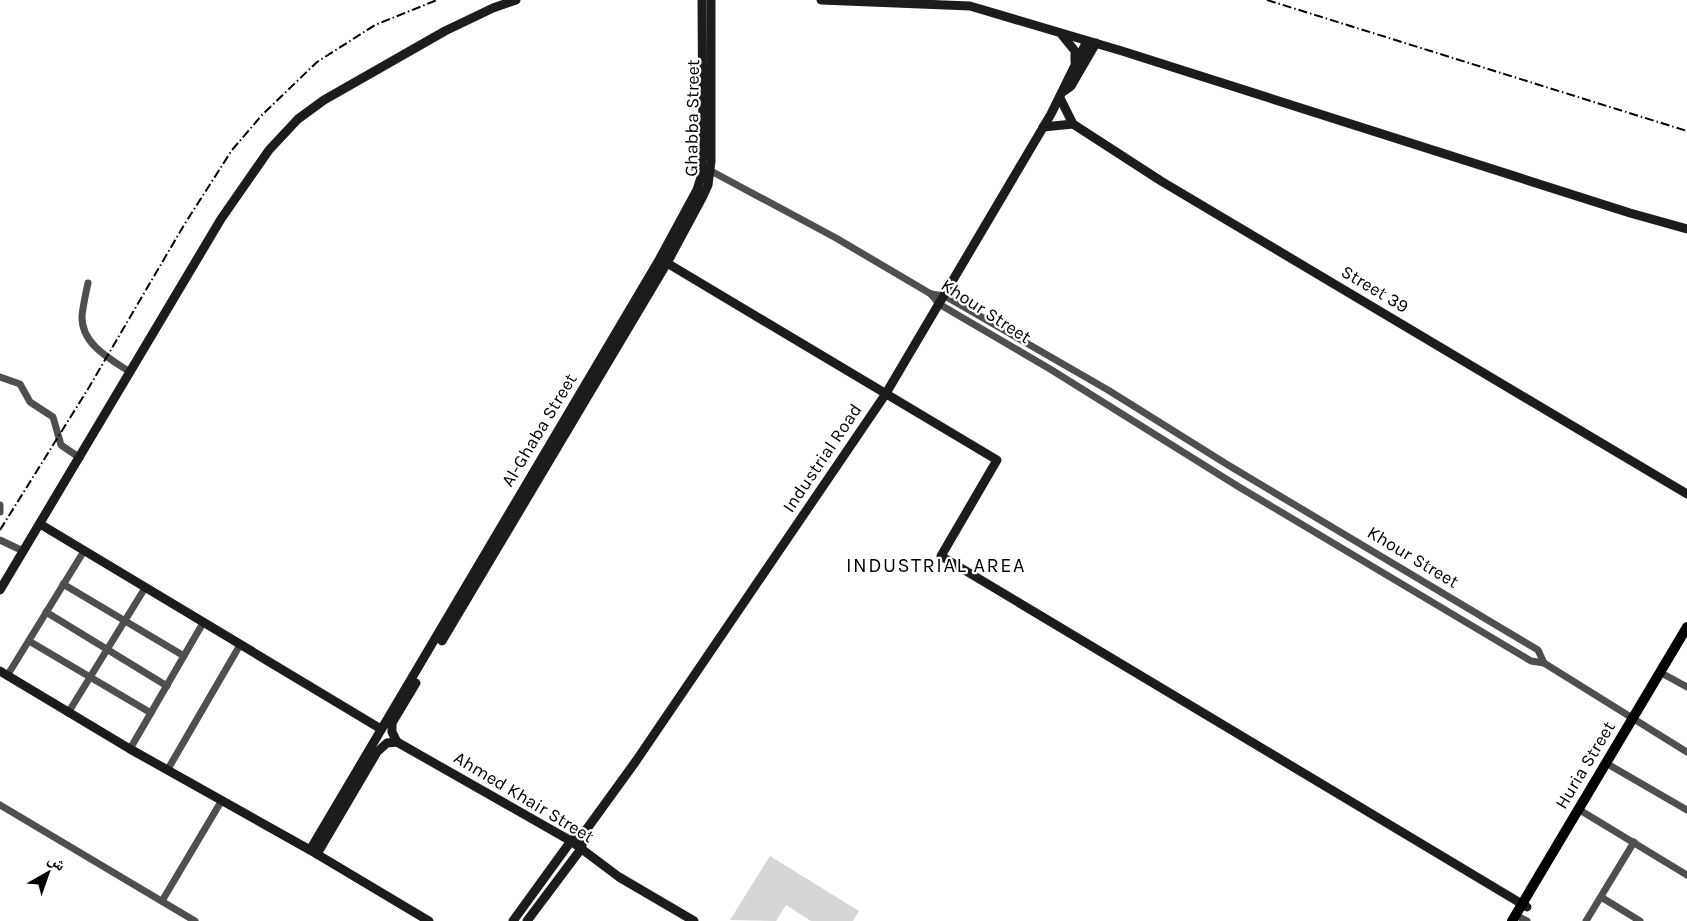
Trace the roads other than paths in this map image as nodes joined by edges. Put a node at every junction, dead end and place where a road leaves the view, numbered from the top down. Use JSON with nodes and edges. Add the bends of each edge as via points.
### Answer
{"nodes":[{"id":1,"x":516,"y":0,"type":"edge"},
{"id":2,"x":702,"y":0,"type":"edge"},
{"id":3,"x":711,"y":0,"type":"edge"},
{"id":4,"x":821,"y":0,"type":"edge"},
{"id":5,"x":1060,"y":33,"type":"junction"},
{"id":6,"x":1092,"y":42,"type":"junction"},
{"id":7,"x":1072,"y":69,"type":"junction"},
{"id":8,"x":1062,"y":94,"type":"junction"},
{"id":9,"x":1073,"y":124,"type":"junction"},
{"id":10,"x":1043,"y":128,"type":"junction"},
{"id":11,"x":711,"y":171,"type":"junction"},
{"id":12,"x":1687,"y":229,"type":"edge"},
{"id":13,"x":667,"y":263,"type":"junction"},
{"id":14,"x":88,"y":283,"type":"dead end"},
{"id":15,"x":942,"y":300,"type":"junction"},
{"id":16,"x":130,"y":372,"type":"junction"},
{"id":17,"x":0,"y":377,"type":"edge"},
{"id":18,"x":1108,"y":390,"type":"junction"},
{"id":19,"x":885,"y":394,"type":"junction"},
{"id":20,"x":1101,"y":401,"type":"junction"},
{"id":21,"x":80,"y":458,"type":"junction"},
{"id":22,"x":1687,"y":494,"type":"edge"},
{"id":23,"x":0,"y":505,"type":"edge"},
{"id":24,"x":0,"y":512,"type":"edge"},
{"id":25,"x":40,"y":524,"type":"junction"},
{"id":26,"x":1341,"y":531,"type":"junction"},
{"id":27,"x":0,"y":540,"type":"edge"},
{"id":28,"x":1334,"y":544,"type":"junction"},
{"id":29,"x":23,"y":551,"type":"junction"},
{"id":30,"x":84,"y":551,"type":"junction"},
{"id":31,"x":63,"y":585,"type":"junction"},
{"id":32,"x":145,"y":588,"type":"junction"},
{"id":33,"x":0,"y":590,"type":"edge"},
{"id":34,"x":46,"y":612,"type":"junction"},
{"id":35,"x":124,"y":621,"type":"junction"},
{"id":36,"x":203,"y":623,"type":"junction"},
{"id":37,"x":1687,"y":627,"type":"edge"},
{"id":38,"x":1687,"y":637,"type":"edge"},
{"id":39,"x":29,"y":641,"type":"junction"},
{"id":40,"x":240,"y":645,"type":"junction"},
{"id":41,"x":106,"y":650,"type":"junction"},
{"id":42,"x":184,"y":656,"type":"junction"},
{"id":43,"x":1544,"y":663,"type":"junction"},
{"id":44,"x":4,"y":673,"type":"edge"},
{"id":45,"x":1665,"y":675,"type":"junction"},
{"id":46,"x":89,"y":678,"type":"junction"},
{"id":47,"x":167,"y":686,"type":"junction"},
{"id":48,"x":1687,"y":687,"type":"edge"},
{"id":49,"x":68,"y":713,"type":"junction"},
{"id":50,"x":152,"y":713,"type":"junction"},
{"id":51,"x":1635,"y":721,"type":"junction"},
{"id":52,"x":381,"y":729,"type":"junction"},
{"id":53,"x":397,"y":742,"type":"junction"},
{"id":54,"x":130,"y":749,"type":"junction"},
{"id":55,"x":1687,"y":752,"type":"edge"},
{"id":56,"x":1611,"y":766,"type":"junction"},
{"id":57,"x":168,"y":770,"type":"junction"},
{"id":58,"x":352,"y":785,"type":"junction"},
{"id":59,"x":222,"y":800,"type":"junction"},
{"id":60,"x":0,"y":805,"type":"edge"},
{"id":61,"x":1687,"y":810,"type":"edge"},
{"id":62,"x":1583,"y":812,"type":"junction"},
{"id":63,"x":586,"y":830,"type":"junction"},
{"id":64,"x":321,"y":831,"type":"junction"},
{"id":65,"x":294,"y":841,"type":"junction"},
{"id":66,"x":571,"y":841,"type":"junction"},
{"id":67,"x":1634,"y":842,"type":"junction"},
{"id":68,"x":581,"y":849,"type":"junction"},
{"id":69,"x":314,"y":852,"type":"junction"},
{"id":70,"x":1687,"y":874,"type":"edge"},
{"id":71,"x":1601,"y":897,"type":"junction"},
{"id":72,"x":162,"y":901,"type":"junction"},
{"id":73,"x":1525,"y":906,"type":"junction"},
{"id":74,"x":1520,"y":920,"type":"edge"},
{"id":75,"x":195,"y":921,"type":"edge"},
{"id":76,"x":429,"y":921,"type":"edge"},
{"id":77,"x":513,"y":921,"type":"edge"},
{"id":78,"x":527,"y":921,"type":"edge"},
{"id":79,"x":694,"y":921,"type":"edge"},
{"id":80,"x":1586,"y":921,"type":"edge"},
{"id":81,"x":1640,"y":921,"type":"edge"}],
"edges":[{"from":1,"to":16,"type":"street","via":[[445,31],[298,119],[268,150],[234,199]]},
{"from":2,"to":52,"type":"street","name":"Al-Ghaba Street","via":[[703,160],[697,190]]},
{"from":3,"to":11,"type":"street","name":"Ghabba Street"},
{"from":4,"to":5,"type":"street","via":[[970,6]]},
{"from":5,"to":6,"type":"street"},
{"from":5,"to":7,"type":"street","via":[[1075,51]]},
{"from":6,"to":7,"type":"street"},
{"from":6,"to":8,"type":"street","via":[[1071,86]]},
{"from":6,"to":12,"type":"street"},
{"from":7,"to":8,"type":"street"},
{"from":8,"to":9,"type":"street"},
{"from":8,"to":10,"type":"street","name":"Industrial Road"},
{"from":9,"to":10,"type":"street"},
{"from":9,"to":22,"type":"street","name":"Street 39","via":[[1161,181]]},
{"from":10,"to":15,"type":"street","name":"Industrial Road"},
{"from":11,"to":13,"type":"street","name":"Ghabba Street","via":[[703,196]]},
{"from":11,"to":15,"type":"street","name":"Khour Street"},
{"from":13,"to":19,"type":"street"},
{"from":13,"to":53,"type":"street","name":"Al-Ghaba Street","via":[[395,718],[392,728]]},
{"from":14,"to":16,"type":"street","via":[[82,315],[86,333],[103,354]]},
{"from":15,"to":18,"type":"street","name":"Khour Street"},
{"from":15,"to":19,"type":"street","name":"Industrial Road"},
{"from":15,"to":20,"type":"street","name":"Khour Street"},
{"from":16,"to":21,"type":"street"},
{"from":17,"to":21,"type":"street","via":[[20,384],[30,402],[49,413],[56,422],[61,445]]},
{"from":18,"to":20,"type":"street"},
{"from":18,"to":26,"type":"street","name":"Khour Street"},
{"from":19,"to":63,"type":"street","name":"Industrial Road","via":[[716,646]]},
{"from":19,"to":73,"type":"street","via":[[997,460],[941,556]]},
{"from":20,"to":28,"type":"street","name":"Khour Street"},
{"from":21,"to":25,"type":"street"},
{"from":23,"to":24,"type":"street"},
{"from":25,"to":29,"type":"street"},
{"from":25,"to":30,"type":"street"},
{"from":26,"to":28,"type":"street"},
{"from":26,"to":43,"type":"street","name":"Khour Street","via":[[1538,650]]},
{"from":27,"to":29,"type":"street"},
{"from":28,"to":43,"type":"street","name":"Khour Street","via":[[1531,661]]},
{"from":29,"to":33,"type":"street"},
{"from":30,"to":31,"type":"street"},
{"from":30,"to":32,"type":"street"},
{"from":31,"to":34,"type":"street"},
{"from":31,"to":35,"type":"street"},
{"from":32,"to":35,"type":"street"},
{"from":32,"to":36,"type":"street"},
{"from":34,"to":39,"type":"street"},
{"from":34,"to":41,"type":"street"},
{"from":35,"to":41,"type":"street"},
{"from":35,"to":42,"type":"street"},
{"from":36,"to":40,"type":"street"},
{"from":36,"to":42,"type":"street"},
{"from":37,"to":51,"type":"main road","name":"Huria Street"},
{"from":38,"to":45,"type":"main road","name":"Huria Street"},
{"from":39,"to":44,"type":"street"},
{"from":39,"to":46,"type":"street"},
{"from":40,"to":52,"type":"street"},
{"from":40,"to":57,"type":"street"},
{"from":41,"to":46,"type":"street"},
{"from":41,"to":47,"type":"street"},
{"from":42,"to":47,"type":"street"},
{"from":43,"to":51,"type":"street","name":"Khour Street"},
{"from":44,"to":49,"type":"street"},
{"from":45,"to":48,"type":"street"},
{"from":45,"to":51,"type":"main road","name":"Huria Street"},
{"from":46,"to":49,"type":"street"},
{"from":46,"to":50,"type":"street"},
{"from":47,"to":50,"type":"street"},
{"from":49,"to":54,"type":"street"},
{"from":50,"to":54,"type":"street"},
{"from":51,"to":55,"type":"street","name":"Khour Street"},
{"from":51,"to":56,"type":"main road","name":"Huria Street"},
{"from":51,"to":73,"type":"main road","name":"Huria Street"},
{"from":52,"to":58,"type":"street","name":"Al-Ghaba Street"},
{"from":53,"to":58,"type":"street","name":"Al-Ghaba Street","via":[[381,748]]},
{"from":53,"to":66,"type":"street","name":"Ahmed Khair Street"},
{"from":54,"to":57,"type":"street"},
{"from":56,"to":61,"type":"street"},
{"from":56,"to":62,"type":"main road","name":"Huria Street"},
{"from":57,"to":59,"type":"street"},
{"from":58,"to":64,"type":"street","name":"Al-Ghaba Street"},
{"from":58,"to":69,"type":"street","name":"Al-Ghaba Street"},
{"from":59,"to":65,"type":"street"},
{"from":59,"to":72,"type":"street"},
{"from":60,"to":72,"type":"street"},
{"from":62,"to":67,"type":"street"},
{"from":62,"to":73,"type":"main road","name":"Huria Street"},
{"from":63,"to":66,"type":"street"},
{"from":63,"to":68,"type":"street"},
{"from":64,"to":65,"type":"street","via":[[307,840]]},
{"from":64,"to":69,"type":"street","name":"Al-Ghaba Street"},
{"from":65,"to":69,"type":"street"},
{"from":66,"to":68,"type":"street","name":"Ahmed Khair Street"},
{"from":66,"to":77,"type":"street"},
{"from":67,"to":70,"type":"street"},
{"from":67,"to":71,"type":"street"},
{"from":68,"to":78,"type":"street"},
{"from":68,"to":79,"type":"street","name":"Ahmed Khair Street","via":[[619,877]]},
{"from":69,"to":76,"type":"street"},
{"from":71,"to":80,"type":"street"},
{"from":71,"to":81,"type":"street"},
{"from":72,"to":75,"type":"street"},
{"from":73,"to":74,"type":"main road","name":"Huria Street"}]}
